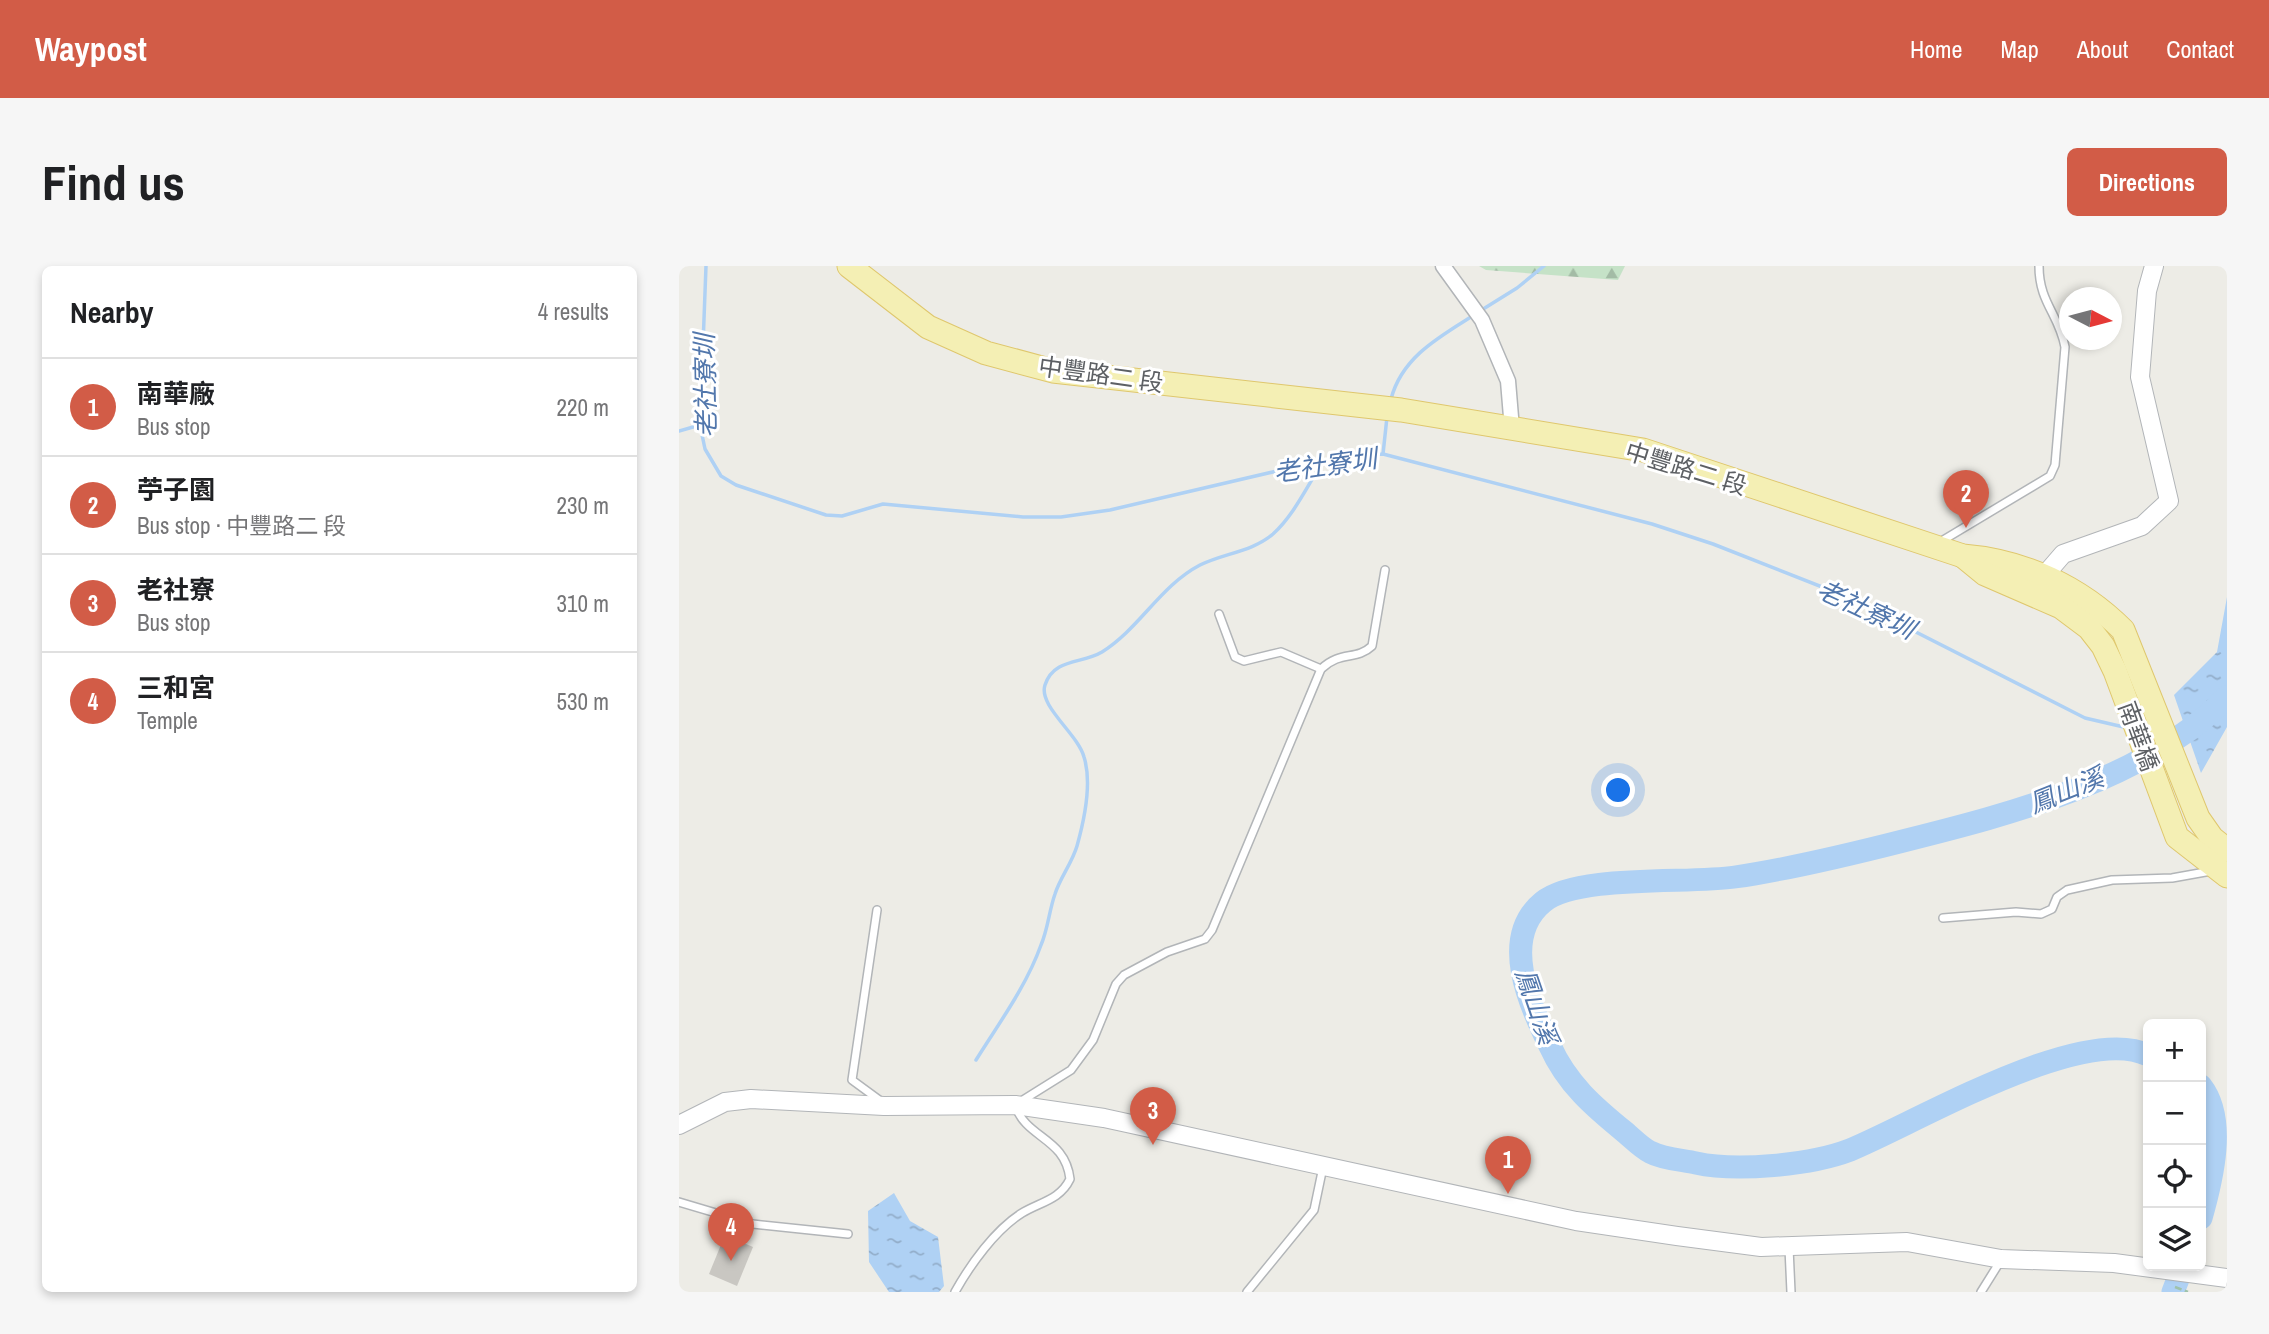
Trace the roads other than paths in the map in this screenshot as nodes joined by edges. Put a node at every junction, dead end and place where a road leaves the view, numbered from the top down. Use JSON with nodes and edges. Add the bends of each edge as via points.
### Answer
{"nodes":[{"id":1,"x":849,"y":266,"type":"edge"},
{"id":2,"x":1443,"y":266,"type":"edge"},
{"id":3,"x":2039,"y":266,"type":"edge"},
{"id":4,"x":2154,"y":266,"type":"edge"},
{"id":5,"x":1512,"y":429,"type":"junction"},
{"id":6,"x":1933,"y":546,"type":"junction"},
{"id":7,"x":1963,"y":556,"type":"junction"},
{"id":8,"x":1385,"y":570,"type":"dead end"},
{"id":9,"x":2044,"y":576,"type":"junction"},
{"id":10,"x":1219,"y":614,"type":"dead end"},
{"id":11,"x":2137,"y":662,"type":"joint"},
{"id":12,"x":1321,"y":669,"type":"junction"},
{"id":13,"x":2115,"y":671,"type":"joint"},
{"id":14,"x":2224,"y":862,"type":"edge"},
{"id":15,"x":877,"y":910,"type":"dead end"},
{"id":16,"x":1943,"y":918,"type":"dead end"},
{"id":17,"x":1016,"y":1105,"type":"junction"},
{"id":18,"x":884,"y":1106,"type":"junction"},
{"id":19,"x":679,"y":1125,"type":"edge"},
{"id":20,"x":1323,"y":1167,"type":"junction"},
{"id":21,"x":679,"y":1202,"type":"edge"},
{"id":22,"x":848,"y":1234,"type":"dead end"},
{"id":23,"x":1789,"y":1247,"type":"junction"},
{"id":24,"x":2001,"y":1259,"type":"junction"},
{"id":25,"x":2222,"y":1278,"type":"edge"},
{"id":26,"x":955,"y":1292,"type":"edge"},
{"id":27,"x":1247,"y":1292,"type":"edge"},
{"id":28,"x":1791,"y":1292,"type":"edge"},
{"id":29,"x":1981,"y":1292,"type":"edge"}],
"edges":[{"from":1,"to":5,"type":"main road","name":"中豐路二 段","via":[[928,327],[986,353],[1039,367],[1390,409]]},
{"from":2,"to":5,"type":"street","via":[[1482,320],[1508,381]]},
{"from":3,"to":6,"type":"lane","via":[[2044,302],[2062,328],[2065,347],[2055,465],[2050,476]]},
{"from":4,"to":9,"type":"street","via":[[2147,291],[2140,377],[2169,501],[2142,526],[2063,554]]},
{"from":5,"to":6,"type":"main road","name":"中豐路二 段","via":[[1643,450]]},
{"from":6,"to":7,"type":"main road","name":"中豐路二 段"},
{"from":7,"to":9,"type":"main road","name":"中豐路二 段","via":[[1992,558]]},
{"from":7,"to":13,"type":"main road","name":"中豐路二 段","via":[[1985,574],[2061,607],[2089,628]]},
{"from":8,"to":12,"type":"lane","via":[[1372,646],[1364,653],[1340,655]]},
{"from":9,"to":11,"type":"main road","name":"中豐路二 段","via":[[2103,610],[2123,630]]},
{"from":10,"to":12,"type":"lane","via":[[1235,657],[1244,661],[1281,652]]},
{"from":11,"to":14,"type":"main road","name":"南華橋","via":[[2186,792]]},
{"from":12,"to":17,"type":"lane","via":[[1205,939],[1167,952],[1124,975],[1093,1040],[1071,1070]]},
{"from":13,"to":14,"type":"main road","name":"南華橋","via":[[2178,837]]},
{"from":14,"to":16,"type":"lane","via":[[2172,878],[2112,880],[2067,890],[2057,897],[2052,909],[2041,914]]},
{"from":15,"to":18,"type":"lane","via":[[852,1080],[879,1097]]},
{"from":17,"to":18,"type":"street"},
{"from":17,"to":20,"type":"street","via":[[1104,1118]]},
{"from":17,"to":26,"type":"lane","via":[[1025,1124],[1055,1145],[1070,1179],[1059,1194],[1021,1213],[998,1234]]},
{"from":18,"to":19,"type":"street","via":[[751,1098],[725,1102]]},
{"from":20,"to":23,"type":"street","via":[[1576,1221]]},
{"from":20,"to":27,"type":"lane","via":[[1314,1210]]},
{"from":21,"to":22,"type":"lane","via":[[753,1224]]},
{"from":23,"to":24,"type":"street","via":[[1907,1242]]},
{"from":23,"to":28,"type":"lane"},
{"from":24,"to":25,"type":"street","via":[[2079,1260]]},
{"from":24,"to":29,"type":"lane"}]}
